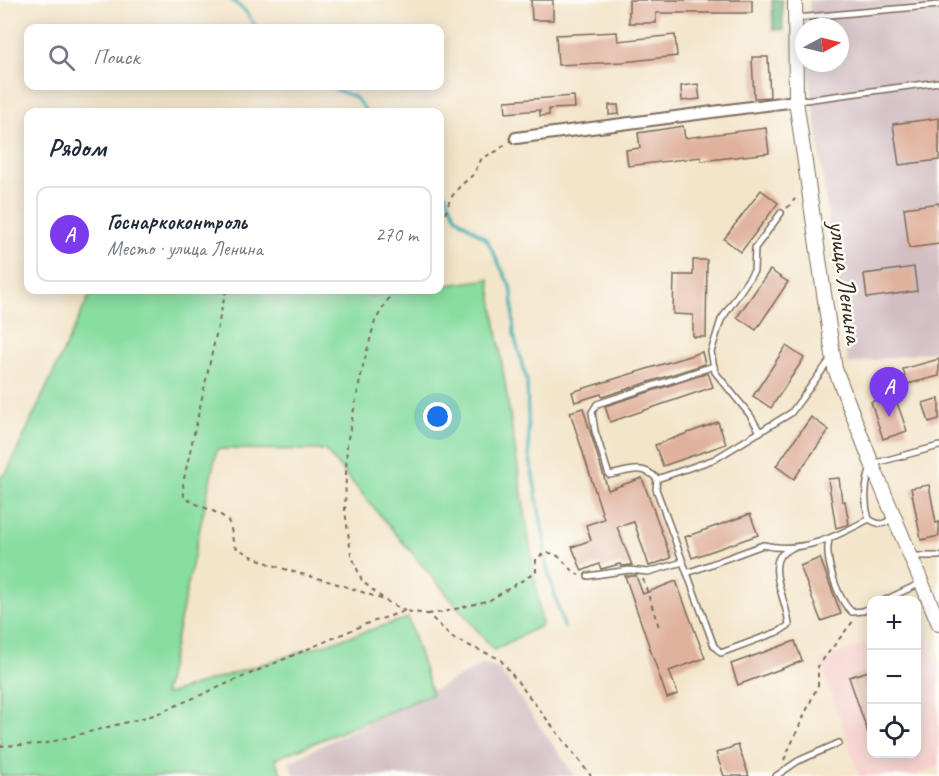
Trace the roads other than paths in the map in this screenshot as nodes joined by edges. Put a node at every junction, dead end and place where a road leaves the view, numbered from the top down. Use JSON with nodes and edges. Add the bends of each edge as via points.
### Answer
{"nodes":[{"id":1,"x":795,"y":0,"type":"edge"},
{"id":2,"x":939,"y":5,"type":"edge"},
{"id":3,"x":796,"y":18,"type":"joint"},
{"id":4,"x":796,"y":72,"type":"edge"},
{"id":5,"x":939,"y":82,"type":"edge"},
{"id":6,"x":796,"y":101,"type":"junction"},
{"id":7,"x":516,"y":138,"type":"road end"},
{"id":8,"x":781,"y":213,"type":"road end"},
{"id":9,"x":833,"y":357,"type":"junction"},
{"id":10,"x":714,"y":366,"type":"junction"},
{"id":11,"x":760,"y":432,"type":"junction"},
{"id":12,"x":939,"y":446,"type":"edge"},
{"id":13,"x":872,"y":464,"type":"junction"},
{"id":14,"x":657,"y":479,"type":"junction"},
{"id":15,"x":893,"y":513,"type":"junction"},
{"id":16,"x":869,"y":519,"type":"junction"},
{"id":17,"x":829,"y":540,"type":"junction"},
{"id":18,"x":792,"y":548,"type":"junction"},
{"id":19,"x":912,"y":556,"type":"junction"},
{"id":20,"x":939,"y":556,"type":"edge"},
{"id":21,"x":683,"y":562,"type":"junction"},
{"id":22,"x":687,"y":573,"type":"junction"},
{"id":23,"x":588,"y":576,"type":"road end"},
{"id":24,"x":922,"y":582,"type":"junction"},
{"id":25,"x":893,"y":596,"type":"edge"},
{"id":26,"x":867,"y":609,"type":"edge"},
{"id":27,"x":939,"y":624,"type":"edge"},
{"id":28,"x":839,"y":743,"type":"dead end"},
{"id":29,"x":776,"y":776,"type":"edge"}],
"edges":[{"from":1,"to":3,"type":"street","name":"улица Ленина"},
{"from":2,"to":3,"type":"lane"},
{"from":4,"to":6,"type":"street","name":"улица Ленина"},
{"from":5,"to":6,"type":"lane"},
{"from":6,"to":7,"type":"street"},
{"from":6,"to":9,"type":"street","name":"улица Ленина"},
{"from":8,"to":10,"type":"lane","via":[[755,248],[754,271],[721,320],[711,352]]},
{"from":9,"to":11,"type":"lane","via":[[791,413]]},
{"from":9,"to":13,"type":"street","name":"улица Ленина"},
{"from":10,"to":11,"type":"lane"},
{"from":10,"to":14,"type":"lane","via":[[597,404],[592,412],[609,475],[636,469],[651,472]]},
{"from":11,"to":14,"type":"lane","via":[[716,459]]},
{"from":12,"to":13,"type":"lane"},
{"from":13,"to":15,"type":"street","name":"улица Ленина"},
{"from":13,"to":16,"type":"lane","via":[[865,493]]},
{"from":14,"to":21,"type":"lane","via":[[656,489]]},
{"from":15,"to":16,"type":"lane","via":[[885,524]]},
{"from":15,"to":19,"type":"street","name":"улица Ленина"},
{"from":16,"to":17,"type":"lane"},
{"from":17,"to":18,"type":"lane"},
{"from":17,"to":26,"type":"lane","via":[[827,558],[844,606],[852,612]]},
{"from":18,"to":22,"type":"lane","via":[[763,545]]},
{"from":18,"to":22,"type":"lane","via":[[780,555],[776,565],[789,625],[721,653],[714,646]]},
{"from":19,"to":20,"type":"lane"},
{"from":19,"to":24,"type":"street","name":"улица Ленина"},
{"from":21,"to":22,"type":"lane"},
{"from":21,"to":23,"type":"lane","via":[[648,572],[629,570]]},
{"from":24,"to":25,"type":"lane"},
{"from":24,"to":27,"type":"street","name":"улица Ленина"},
{"from":28,"to":29,"type":"lane","via":[[798,760]]}]}
